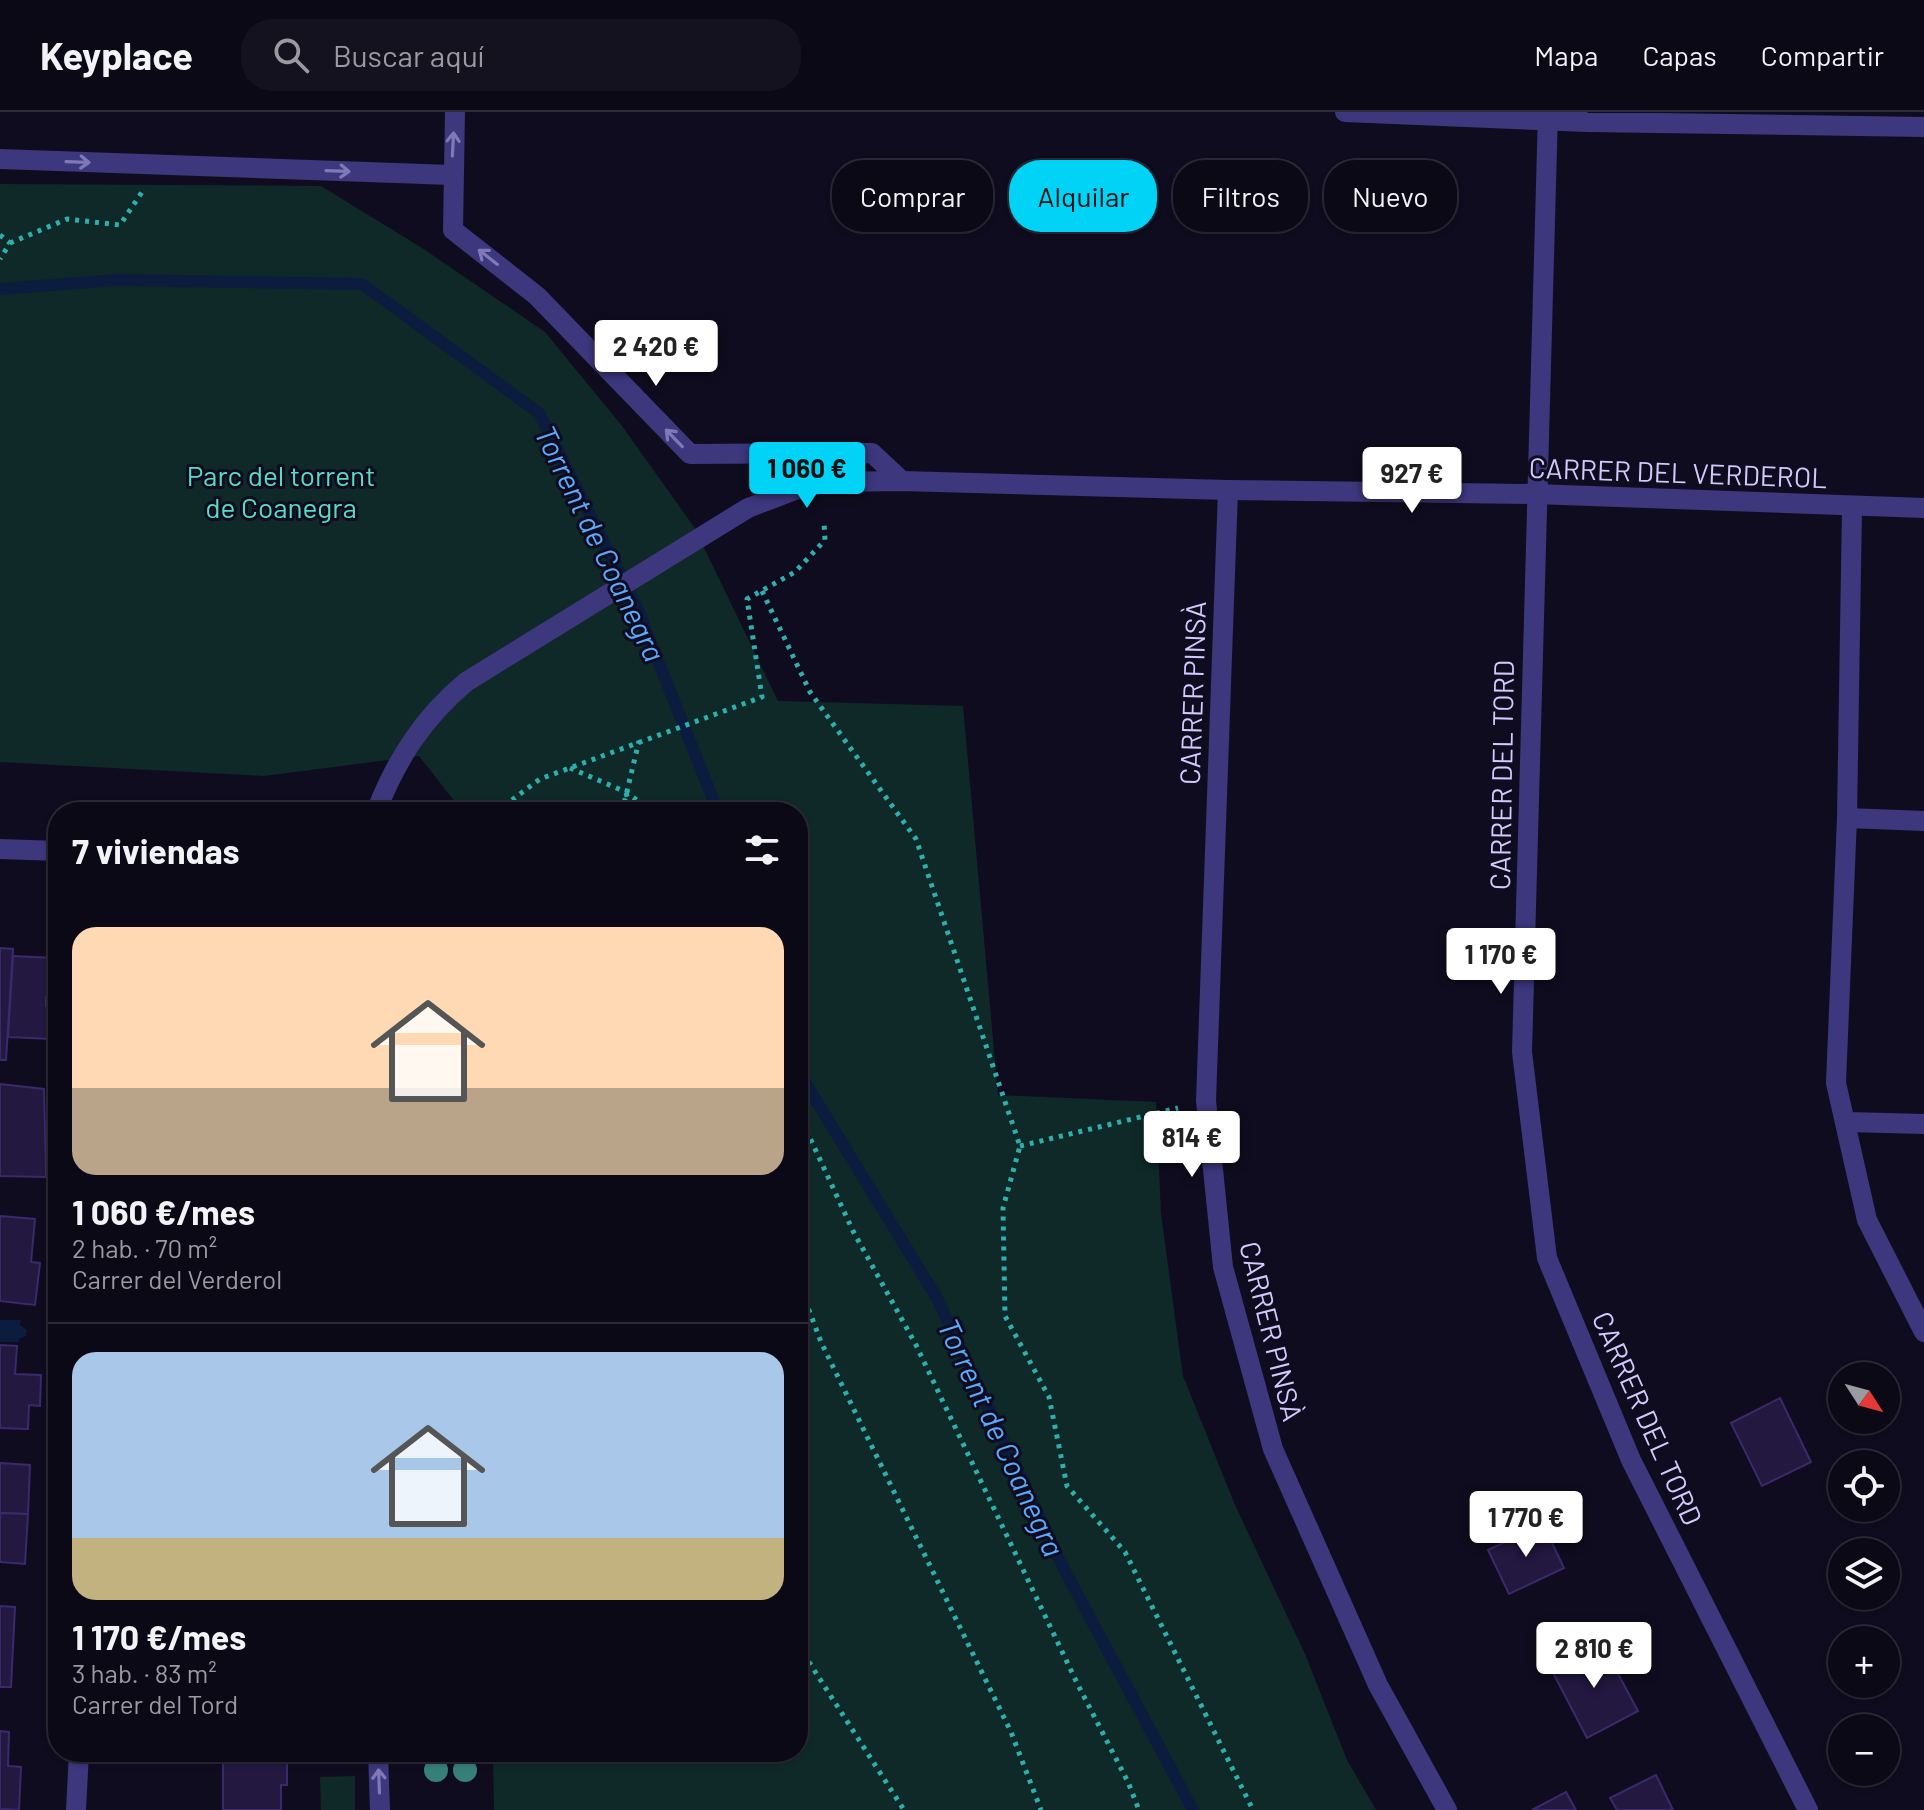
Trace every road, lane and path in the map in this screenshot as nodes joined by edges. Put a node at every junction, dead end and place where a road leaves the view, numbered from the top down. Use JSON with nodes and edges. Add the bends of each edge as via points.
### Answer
{"nodes":[{"id":1,"x":455,"y":112,"type":"edge"},
{"id":2,"x":1345,"y":112,"type":"edge"},
{"id":3,"x":1548,"y":116,"type":"edge"},
{"id":4,"x":1924,"y":127,"type":"edge"},
{"id":5,"x":0,"y":159,"type":"edge"},
{"id":6,"x":160,"y":165,"type":"junction"},
{"id":7,"x":452,"y":175,"type":"junction"},
{"id":8,"x":0,"y":235,"type":"edge"},
{"id":9,"x":10,"y":243,"type":"junction"},
{"id":10,"x":0,"y":259,"type":"edge"},
{"id":11,"x":902,"y":481,"type":"junction"},
{"id":12,"x":1228,"y":490,"type":"junction"},
{"id":13,"x":1535,"y":494,"type":"junction"},
{"id":14,"x":1852,"y":507,"type":"junction"},
{"id":15,"x":1924,"y":508,"type":"edge"},
{"id":16,"x":824,"y":522,"type":"dead end"},
{"id":17,"x":762,"y":591,"type":"junction"},
{"id":18,"x":639,"y":741,"type":"junction"},
{"id":19,"x":569,"y":767,"type":"junction"},
{"id":20,"x":626,"y":792,"type":"junction"},
{"id":21,"x":381,"y":802,"type":"edge"},
{"id":22,"x":509,"y":802,"type":"edge"},
{"id":23,"x":624,"y":802,"type":"edge"},
{"id":24,"x":629,"y":802,"type":"edge"},
{"id":25,"x":640,"y":802,"type":"edge"},
{"id":26,"x":1847,"y":818,"type":"junction"},
{"id":27,"x":1924,"y":821,"type":"edge"},
{"id":28,"x":0,"y":849,"type":"edge"},
{"id":29,"x":48,"y":851,"type":"edge"},
{"id":30,"x":1206,"y":1101,"type":"junction"},
{"id":31,"x":1847,"y":1122,"type":"junction"},
{"id":32,"x":1924,"y":1124,"type":"edge"},
{"id":33,"x":808,"y":1134,"type":"edge"},
{"id":34,"x":1020,"y":1146,"type":"junction"},
{"id":35,"x":808,"y":1308,"type":"edge"},
{"id":36,"x":1924,"y":1332,"type":"edge"},
{"id":37,"x":808,"y":1661,"type":"edge"},
{"id":38,"x":78,"y":1762,"type":"edge"},
{"id":39,"x":378,"y":1762,"type":"edge"},
{"id":40,"x":76,"y":1810,"type":"edge"},
{"id":41,"x":380,"y":1810,"type":"edge"},
{"id":42,"x":904,"y":1810,"type":"edge"},
{"id":43,"x":1041,"y":1810,"type":"edge"},
{"id":44,"x":1139,"y":1810,"type":"edge"},
{"id":45,"x":1253,"y":1810,"type":"edge"},
{"id":46,"x":1447,"y":1810,"type":"edge"},
{"id":47,"x":1808,"y":1810,"type":"edge"}],
"edges":[{"from":7,"to":1,"type":"street","one_way":true},
{"from":2,"to":3,"type":"street"},
{"from":3,"to":4,"type":"street"},
{"from":3,"to":13,"type":"street","name":"CARRER DEL TORD"},
{"from":5,"to":6,"type":"street","one_way":true},
{"from":6,"to":7,"type":"street","one_way":true},
{"from":6,"to":9,"type":"path","via":[[120,225],[67,219]]},
{"from":11,"to":7,"type":"street","one_way":true,"via":[[872,453],[690,454],[537,296],[453,230]]},
{"from":8,"to":9,"type":"path"},
{"from":9,"to":10,"type":"path"},
{"from":11,"to":12,"type":"street","name":"CARRER DEL VERDEROL"},
{"from":11,"to":21,"type":"street","name":"CARRER DEL VERDEROL","via":[[827,482],[795,490],[708,531],[480,672],[448,698],[406,748]]},
{"from":12,"to":13,"type":"street","name":"CARRER DEL VERDEROL"},
{"from":12,"to":30,"type":"street","name":"CARRER PINSÀ"},
{"from":13,"to":14,"type":"street","name":"CARRER DEL VERDEROL"},
{"from":13,"to":47,"type":"street","name":"CARRER DEL TORD","via":[[1522,1052],[1547,1258],[1631,1460]]},
{"from":14,"to":15,"type":"street","name":"CARRER DEL VERDEROL"},
{"from":14,"to":26,"type":"street"},
{"from":16,"to":17,"type":"path","via":[[825,540],[795,572]]},
{"from":17,"to":18,"type":"path","via":[[747,599],[762,697]]},
{"from":17,"to":34,"type":"path","via":[[810,692],[916,839]]},
{"from":18,"to":19,"type":"path"},
{"from":18,"to":20,"type":"path"},
{"from":19,"to":20,"type":"path"},
{"from":19,"to":22,"type":"path","via":[[540,779]]},
{"from":20,"to":23,"type":"path"},
{"from":20,"to":24,"type":"path"},
{"from":20,"to":25,"type":"path"},
{"from":26,"to":27,"type":"street"},
{"from":26,"to":31,"type":"street","via":[[1836,1083]]},
{"from":28,"to":29,"type":"street"},
{"from":30,"to":34,"type":"path"},
{"from":30,"to":46,"type":"street","name":"CARRER PINSÀ","via":[[1223,1267],[1273,1449],[1378,1685]]},
{"from":31,"to":32,"type":"street"},
{"from":31,"to":36,"type":"street","via":[[1867,1220]]},
{"from":33,"to":44,"type":"path","via":[[853,1231],[916,1345]]},
{"from":34,"to":45,"type":"path","via":[[1003,1208],[1005,1316],[1049,1397],[1067,1486],[1125,1552]]},
{"from":35,"to":43,"type":"path","via":[[1011,1732]]},
{"from":37,"to":42,"type":"path"},
{"from":38,"to":40,"type":"street"},
{"from":41,"to":39,"type":"street","one_way":true}]}
